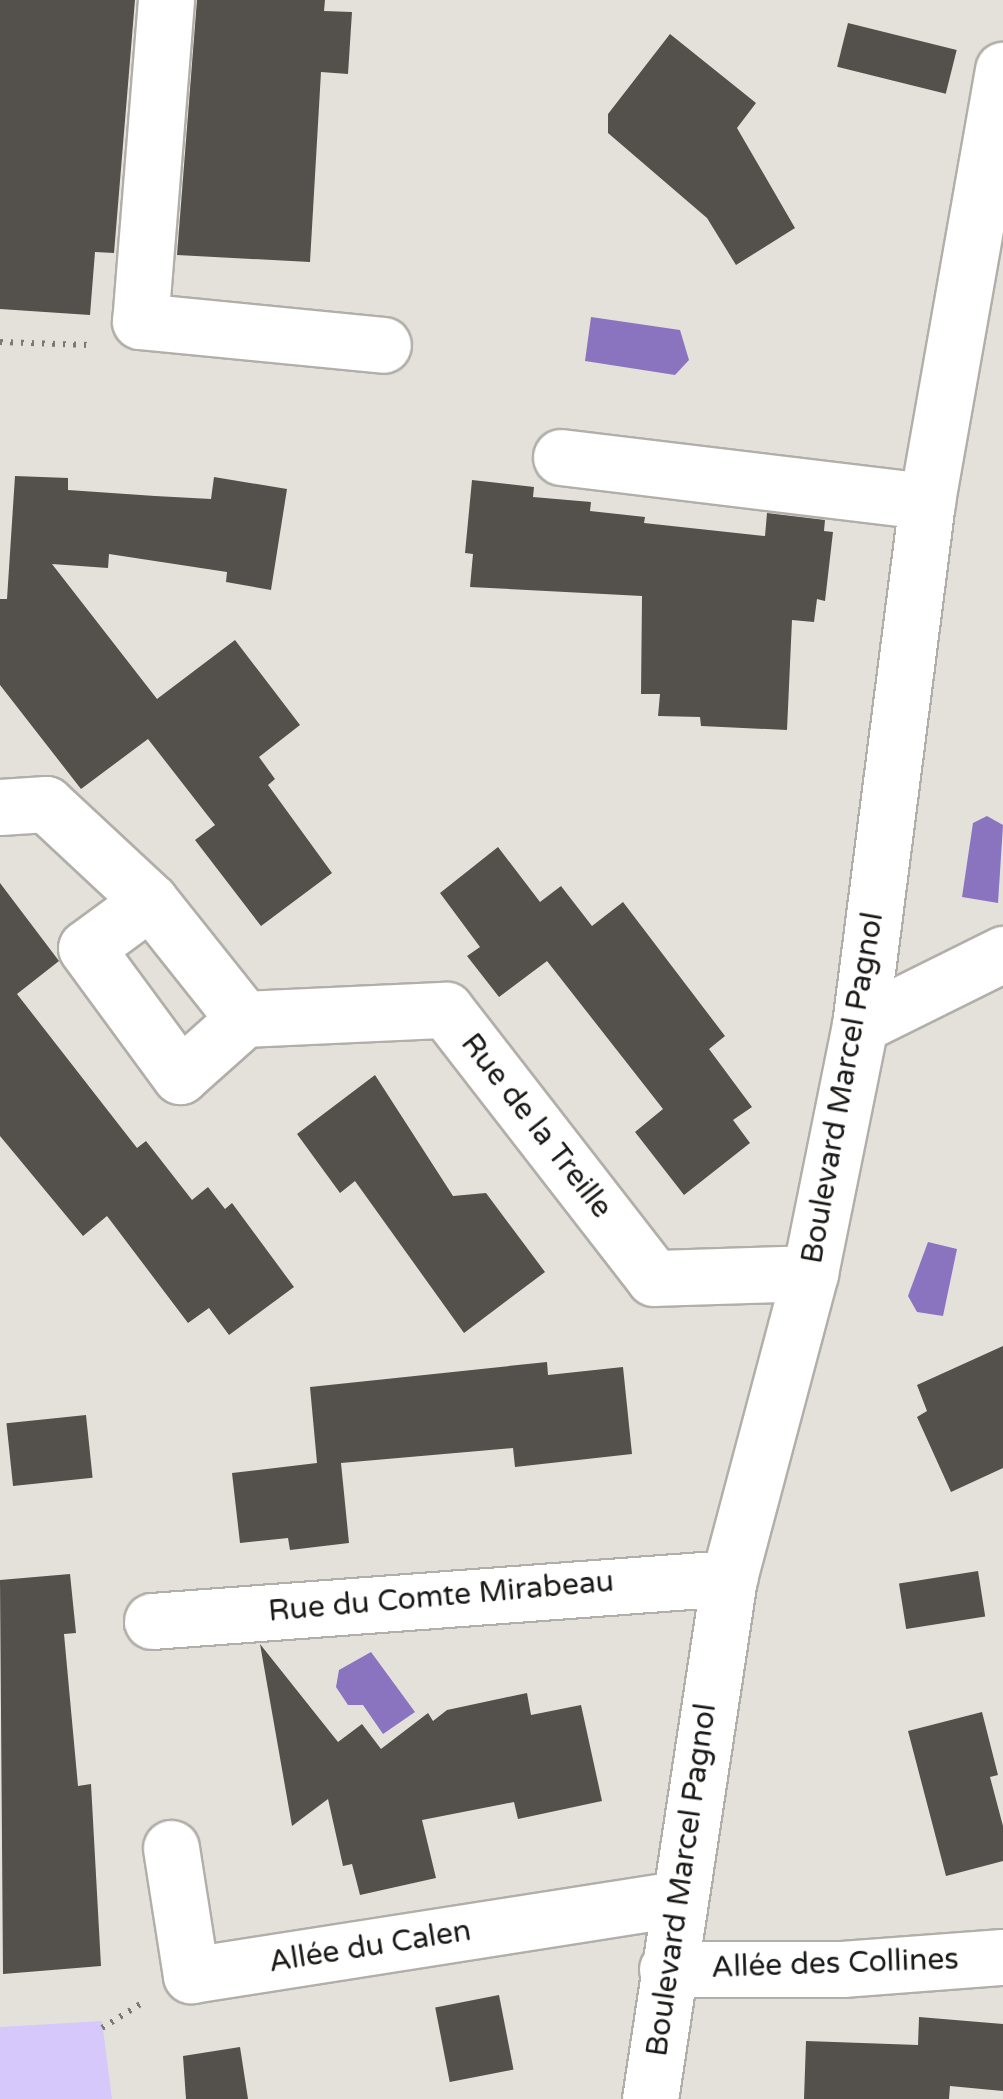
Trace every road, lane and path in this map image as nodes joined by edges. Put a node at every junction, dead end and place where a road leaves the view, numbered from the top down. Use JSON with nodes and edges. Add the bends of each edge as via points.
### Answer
{"nodes":[{"id":1,"x":166,"y":0,"type":"edge"},
{"id":2,"x":1003,"y":70,"type":"edge"},
{"id":3,"x":140,"y":321,"type":"junction"},
{"id":4,"x":0,"y":342,"type":"edge"},
{"id":5,"x":383,"y":345,"type":"dead end"},
{"id":6,"x":561,"y":457,"type":"dead end"},
{"id":7,"x":927,"y":500,"type":"junction"},
{"id":8,"x":0,"y":806,"type":"edge"},
{"id":9,"x":150,"y":901,"type":"junction"},
{"id":10,"x":1003,"y":954,"type":"edge"},
{"id":11,"x":244,"y":1020,"type":"junction"},
{"id":12,"x":860,"y":1026,"type":"junction"},
{"id":13,"x":810,"y":1273,"type":"junction"},
{"id":14,"x":730,"y":1578,"type":"junction"},
{"id":15,"x":152,"y":1621,"type":"dead end"},
{"id":16,"x":171,"y":1848,"type":"dead end"},
{"id":17,"x":676,"y":1899,"type":"junction"},
{"id":18,"x":1003,"y":1957,"type":"edge"},
{"id":19,"x":667,"y":1969,"type":"junction"},
{"id":20,"x":650,"y":2099,"type":"edge"}],
"edges":[{"from":1,"to":3,"type":"street"},
{"from":2,"to":7,"type":"street","name":"Boulevard Marcel Pagnol"},
{"from":3,"to":4,"type":"path","via":[[103,346]]},
{"from":3,"to":5,"type":"street"},
{"from":6,"to":7,"type":"street"},
{"from":7,"to":12,"type":"street","name":"Boulevard Marcel Pagnol"},
{"from":8,"to":9,"type":"street","via":[[46,804]]},
{"from":9,"to":11,"type":"street"},
{"from":9,"to":11,"type":"street","via":[[86,948],[180,1076]]},
{"from":10,"to":12,"type":"street"},
{"from":11,"to":13,"type":"street","name":"Rue de la Treille","via":[[446,1010],[654,1278]]},
{"from":12,"to":13,"type":"street","name":"Boulevard Marcel Pagnol"},
{"from":13,"to":14,"type":"street","name":"Boulevard Marcel Pagnol"},
{"from":14,"to":15,"type":"street","name":"Rue du Comte Mirabeau"},
{"from":14,"to":17,"type":"street","name":"Boulevard Marcel Pagnol"},
{"from":16,"to":17,"type":"street","name":"Allée du Calen","via":[[191,1975]]},
{"from":17,"to":19,"type":"street","name":"Boulevard Marcel Pagnol"},
{"from":18,"to":19,"type":"street","name":"Allée des Collines","via":[[842,1970]]},
{"from":19,"to":20,"type":"street","name":"Boulevard Marcel Pagnol"}]}
